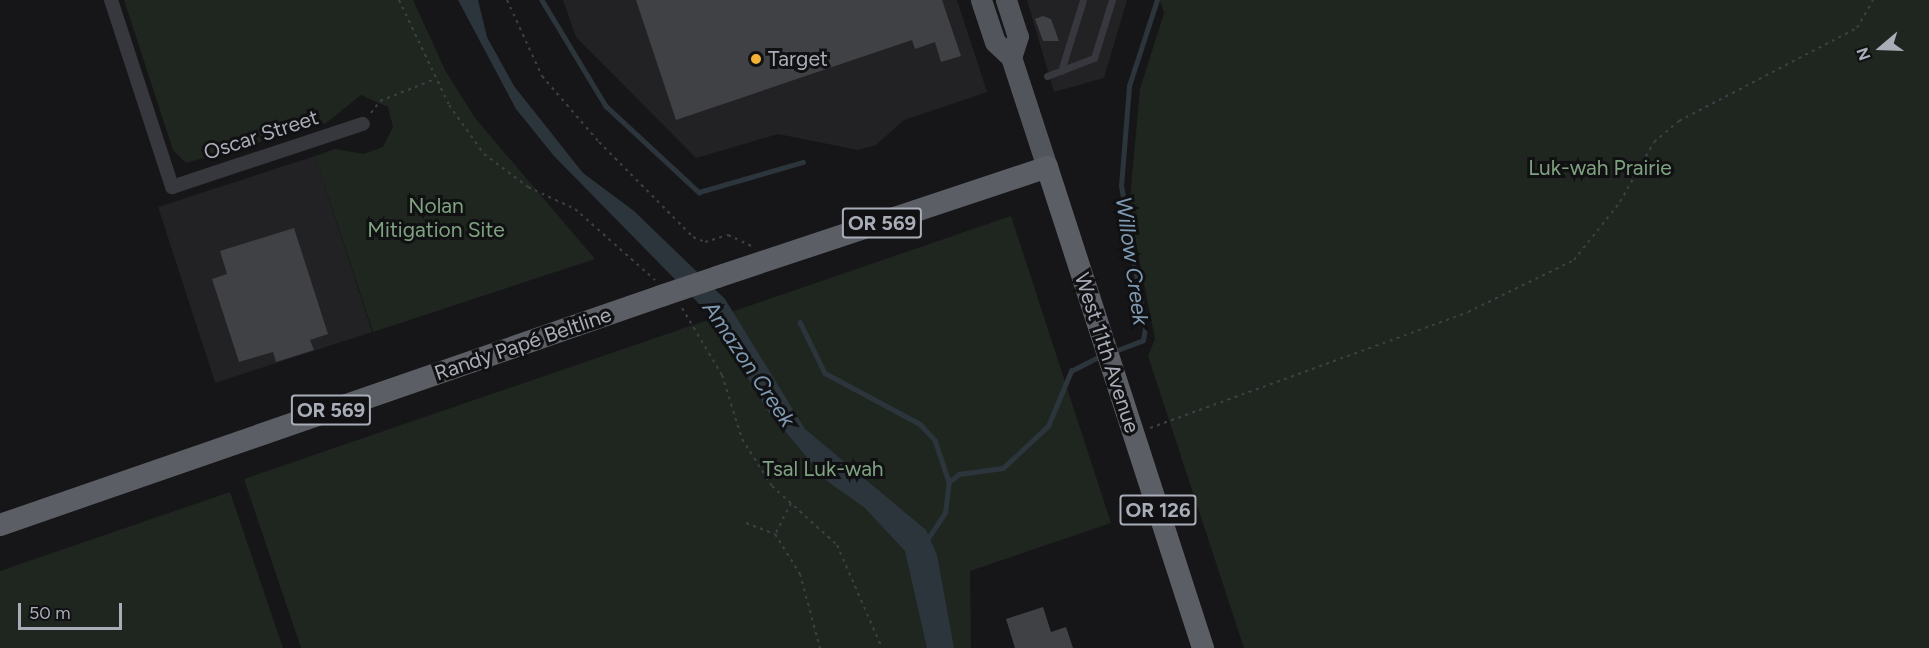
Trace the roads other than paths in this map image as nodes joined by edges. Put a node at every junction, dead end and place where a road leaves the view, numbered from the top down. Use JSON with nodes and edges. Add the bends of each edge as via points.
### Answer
{"nodes":[{"id":1,"x":111,"y":0,"type":"edge"},
{"id":2,"x":981,"y":0,"type":"edge"},
{"id":3,"x":1083,"y":0,"type":"edge"},
{"id":4,"x":1112,"y":0,"type":"edge"},
{"id":5,"x":1010,"y":2,"type":"edge"},
{"id":6,"x":1011,"y":57,"type":"junction"},
{"id":7,"x":1061,"y":70,"type":"junction"},
{"id":8,"x":1047,"y":76,"type":"dead end"},
{"id":9,"x":363,"y":124,"type":"road end"},
{"id":10,"x":1047,"y":168,"type":"junction"},
{"id":11,"x":0,"y":525,"type":"edge"},
{"id":12,"x":1203,"y":648,"type":"edge"}],
"edges":[{"from":1,"to":9,"type":"street","name":"Oscar Street","via":[[172,187]]},
{"from":2,"to":6,"type":"main road","name":"West 11th Avenue","number":"OR 126","via":[[995,42]]},
{"from":3,"to":7,"type":"lane"},
{"from":4,"to":7,"type":"lane","via":[[1095,57]]},
{"from":5,"to":6,"type":"main road","name":"West 11th Avenue","number":"OR 126","via":[[1018,36]]},
{"from":6,"to":10,"type":"main road","name":"West 11th Avenue","number":"OR 126"},
{"from":7,"to":8,"type":"lane"},
{"from":10,"to":11,"type":"highway","name":"Randy Papé Beltline","number":"OR 569","bridge":true,"via":[[661,296]]},
{"from":10,"to":12,"type":"highway","name":"West 11th Avenue","number":"OR 126"}]}
